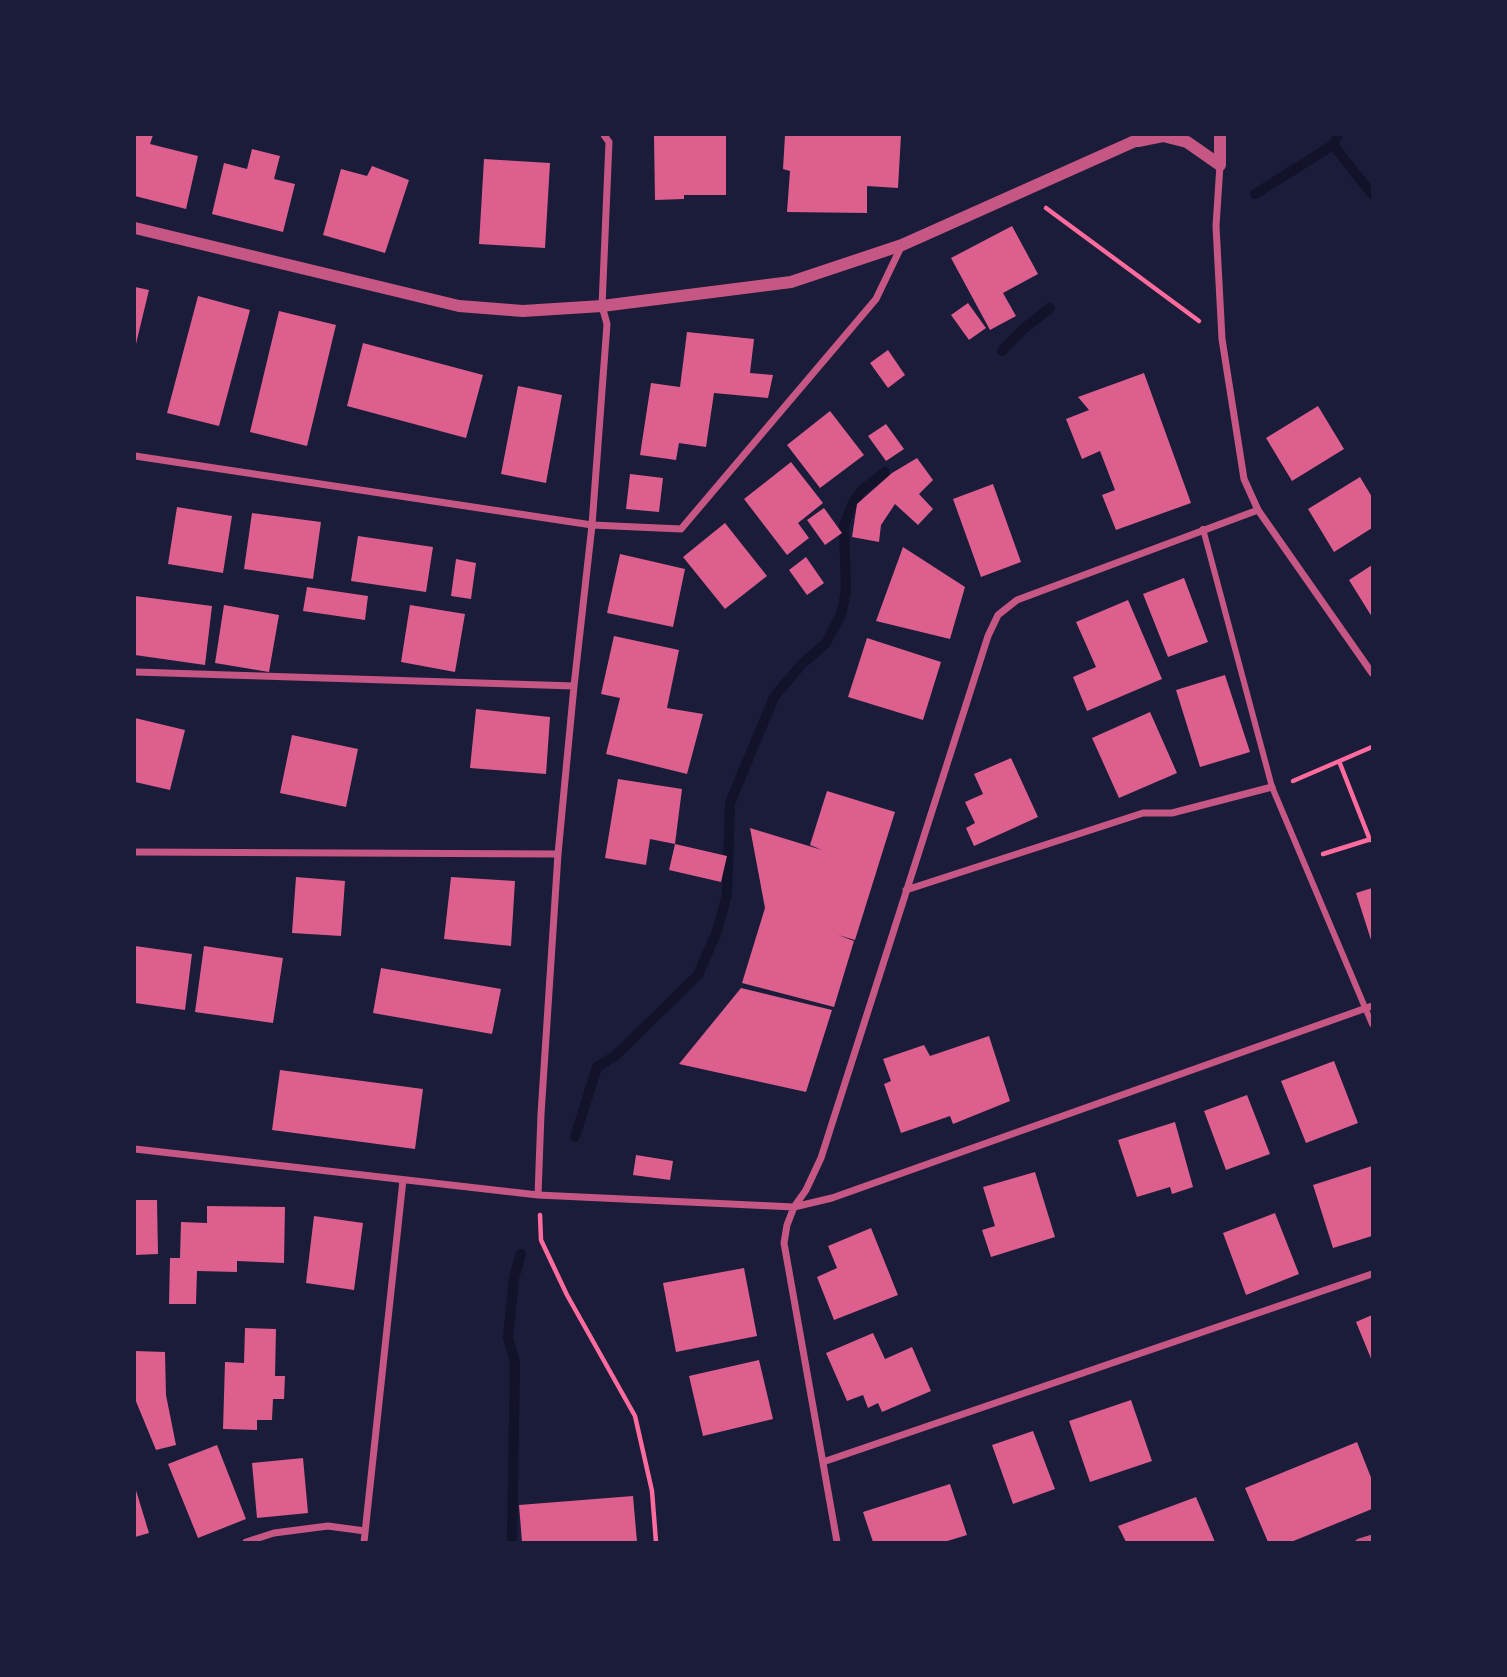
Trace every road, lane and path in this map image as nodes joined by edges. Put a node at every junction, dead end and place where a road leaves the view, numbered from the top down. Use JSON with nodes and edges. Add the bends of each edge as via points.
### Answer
{"nodes":[{"id":1,"x":604,"y":135,"type":"edge"},
{"id":2,"x":1220,"y":135,"type":"edge"},
{"id":3,"x":1140,"y":138,"type":"edge"},
{"id":4,"x":1220,"y":165,"type":"junction"},
{"id":5,"x":1023,"y":191,"type":"junction"},
{"id":6,"x":135,"y":228,"type":"edge"},
{"id":7,"x":902,"y":245,"type":"junction"},
{"id":8,"x":602,"y":306,"type":"junction"},
{"id":9,"x":1222,"y":339,"type":"junction"},
{"id":10,"x":135,"y":457,"type":"edge"},
{"id":11,"x":1258,"y":510,"type":"junction"},
{"id":12,"x":592,"y":525,"type":"junction"},
{"id":13,"x":1203,"y":529,"type":"junction"},
{"id":14,"x":135,"y":672,"type":"edge"},
{"id":15,"x":1372,"y":673,"type":"edge"},
{"id":16,"x":574,"y":686,"type":"junction"},
{"id":17,"x":1372,"y":747,"type":"edge"},
{"id":18,"x":1339,"y":761,"type":"junction"},
{"id":19,"x":1272,"y":787,"type":"junction"},
{"id":20,"x":1371,"y":839,"type":"edge"},
{"id":21,"x":135,"y":852,"type":"edge"},
{"id":22,"x":558,"y":854,"type":"junction"},
{"id":23,"x":1303,"y":860,"type":"junction"},
{"id":24,"x":906,"y":890,"type":"junction"},
{"id":25,"x":1369,"y":1007,"type":"edge"},
{"id":26,"x":1372,"y":1024,"type":"edge"},
{"id":27,"x":135,"y":1149,"type":"edge"},
{"id":28,"x":403,"y":1180,"type":"junction"},
{"id":29,"x":538,"y":1195,"type":"junction"},
{"id":30,"x":793,"y":1207,"type":"junction"},
{"id":31,"x":1372,"y":1274,"type":"edge"},
{"id":32,"x":823,"y":1462,"type":"junction"},
{"id":33,"x":365,"y":1531,"type":"junction"},
{"id":34,"x":1372,"y":1538,"type":"edge"},
{"id":35,"x":246,"y":1542,"type":"edge"},
{"id":36,"x":364,"y":1542,"type":"edge"},
{"id":37,"x":656,"y":1542,"type":"edge"},
{"id":38,"x":837,"y":1542,"type":"edge"},
{"id":39,"x":1359,"y":1542,"type":"edge"}],
"edges":[{"from":1,"to":8,"type":"street","via":[[609,142]]},
{"from":2,"to":4,"type":"street"},
{"from":3,"to":4,"type":"street","via":[[1163,136],[1187,142]]},
{"from":3,"to":5,"type":"street"},
{"from":4,"to":9,"type":"street","via":[[1216,226]]},
{"from":5,"to":7,"type":"street"},
{"from":5,"to":9,"type":"path"},
{"from":6,"to":8,"type":"street","via":[[459,306],[523,312]]},
{"from":7,"to":8,"type":"street","via":[[791,282]]},
{"from":7,"to":12,"type":"street","via":[[876,299],[681,529]]},
{"from":8,"to":12,"type":"street","via":[[607,324]]},
{"from":9,"to":11,"type":"street","via":[[1244,479]]},
{"from":10,"to":12,"type":"street"},
{"from":11,"to":13,"type":"street"},
{"from":11,"to":15,"type":"street"},
{"from":12,"to":16,"type":"street"},
{"from":13,"to":19,"type":"street"},
{"from":13,"to":24,"type":"street","via":[[1039,590],[998,615]]},
{"from":14,"to":16,"type":"street"},
{"from":16,"to":22,"type":"street"},
{"from":17,"to":18,"type":"path"},
{"from":18,"to":19,"type":"path"},
{"from":18,"to":20,"type":"path"},
{"from":19,"to":23,"type":"street"},
{"from":19,"to":24,"type":"street","via":[[1172,813],[1143,813]]},
{"from":20,"to":23,"type":"path"},
{"from":21,"to":22,"type":"street"},
{"from":22,"to":29,"type":"street"},
{"from":23,"to":25,"type":"street"},
{"from":24,"to":30,"type":"street","via":[[821,1158]]},
{"from":25,"to":26,"type":"street"},
{"from":25,"to":30,"type":"street","via":[[832,1198]]},
{"from":27,"to":28,"type":"street"},
{"from":28,"to":29,"type":"street"},
{"from":28,"to":33,"type":"street"},
{"from":29,"to":30,"type":"street"},
{"from":29,"to":37,"type":"path","via":[[541,1240],[635,1416],[652,1491]]},
{"from":30,"to":32,"type":"street","via":[[784,1243]]},
{"from":31,"to":32,"type":"street"},
{"from":32,"to":38,"type":"street"},
{"from":33,"to":35,"type":"street","via":[[328,1526]]},
{"from":33,"to":36,"type":"street"},
{"from":34,"to":39,"type":"street"}]}
